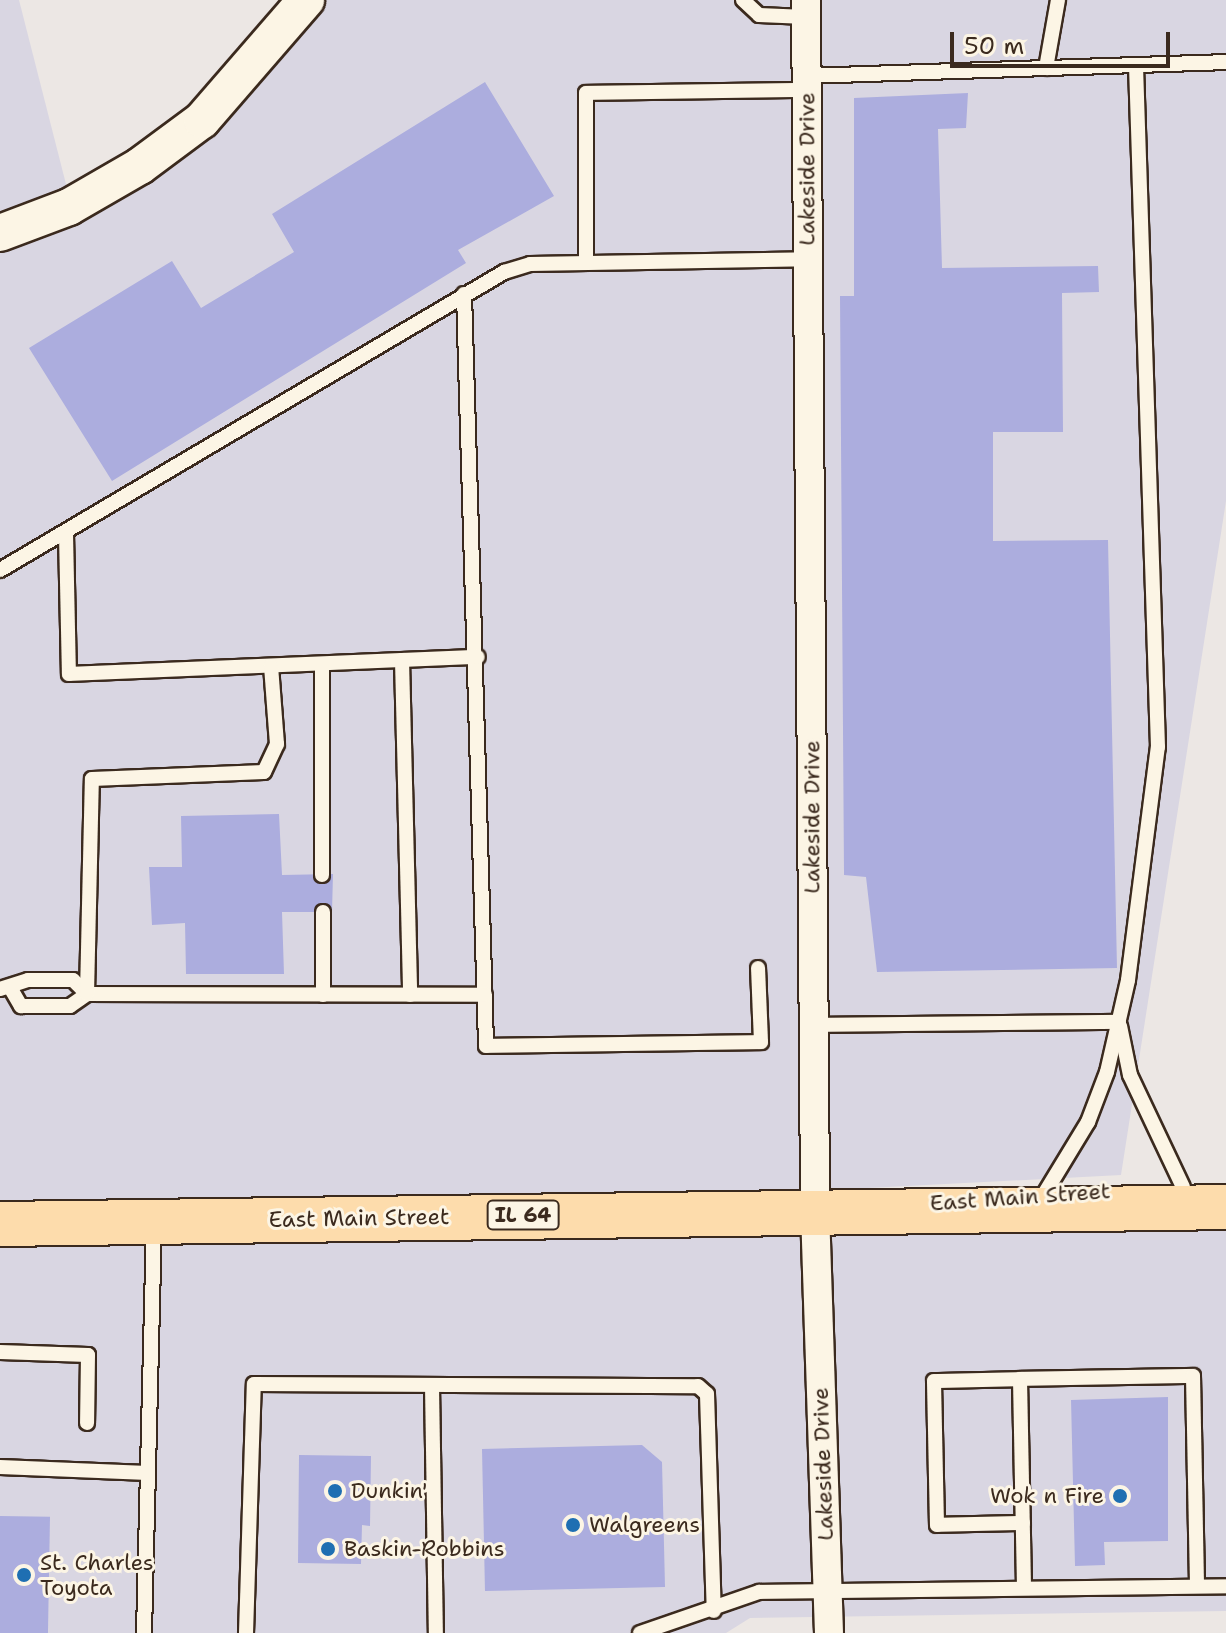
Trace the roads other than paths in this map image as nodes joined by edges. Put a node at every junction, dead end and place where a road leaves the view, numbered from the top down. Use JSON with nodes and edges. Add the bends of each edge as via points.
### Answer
{"nodes":[{"id":1,"x":306,"y":0,"type":"edge"},
{"id":2,"x":743,"y":0,"type":"edge"},
{"id":3,"x":1058,"y":0,"type":"edge"},
{"id":4,"x":806,"y":8,"type":"edge"},
{"id":5,"x":1226,"y":62,"type":"edge"},
{"id":6,"x":1136,"y":65,"type":"junction"},
{"id":7,"x":1046,"y":68,"type":"junction"},
{"id":8,"x":806,"y":83,"type":"junction"},
{"id":9,"x":0,"y":233,"type":"edge"},
{"id":10,"x":808,"y":259,"type":"junction"},
{"id":11,"x":586,"y":263,"type":"junction"},
{"id":12,"x":464,"y":294,"type":"junction"},
{"id":13,"x":66,"y":534,"type":"junction"},
{"id":14,"x":0,"y":570,"type":"edge"},
{"id":15,"x":478,"y":657,"type":"junction"},
{"id":16,"x":402,"y":660,"type":"junction"},
{"id":17,"x":322,"y":664,"type":"junction"},
{"id":18,"x":271,"y":666,"type":"junction"},
{"id":19,"x":322,"y":875,"type":"dead end"},
{"id":20,"x":323,"y":912,"type":"dead end"},
{"id":21,"x":758,"y":968,"type":"dead end"},
{"id":22,"x":5,"y":989,"type":"edge"},
{"id":23,"x":87,"y":994,"type":"junction"},
{"id":24,"x":323,"y":995,"type":"junction"},
{"id":25,"x":410,"y":995,"type":"junction"},
{"id":26,"x":485,"y":995,"type":"junction"},
{"id":27,"x":1119,"y":1022,"type":"junction"},
{"id":28,"x":813,"y":1025,"type":"junction"},
{"id":29,"x":1226,"y":1184,"type":"edge"},
{"id":30,"x":1183,"y":1187,"type":"junction"},
{"id":31,"x":1043,"y":1196,"type":"junction"},
{"id":32,"x":1226,"y":1207,"type":"edge"},
{"id":33,"x":815,"y":1211,"type":"junction"},
{"id":34,"x":154,"y":1221,"type":"junction"},
{"id":35,"x":0,"y":1224,"type":"edge"},
{"id":36,"x":0,"y":1352,"type":"edge"},
{"id":37,"x":1020,"y":1379,"type":"junction"},
{"id":38,"x":432,"y":1386,"type":"junction"},
{"id":39,"x":87,"y":1423,"type":"dead end"},
{"id":40,"x":0,"y":1467,"type":"edge"},
{"id":41,"x":148,"y":1473,"type":"junction"},
{"id":42,"x":1023,"y":1523,"type":"junction"},
{"id":43,"x":1197,"y":1586,"type":"junction"},
{"id":44,"x":1226,"y":1586,"type":"edge"},
{"id":45,"x":1024,"y":1588,"type":"junction"},
{"id":46,"x":827,"y":1590,"type":"junction"},
{"id":47,"x":714,"y":1611,"type":"junction"},
{"id":48,"x":144,"y":1633,"type":"edge"},
{"id":49,"x":246,"y":1633,"type":"edge"},
{"id":50,"x":436,"y":1633,"type":"edge"},
{"id":51,"x":640,"y":1633,"type":"edge"},
{"id":52,"x":829,"y":1633,"type":"edge"}],
"edges":[{"from":1,"to":9,"type":"street","via":[[202,120],[140,166],[80,200]]},
{"from":2,"to":4,"type":"lane","via":[[759,15]]},
{"from":3,"to":7,"type":"lane"},
{"from":4,"to":8,"type":"street","name":"Lakeside Drive"},
{"from":5,"to":6,"type":"lane"},
{"from":6,"to":7,"type":"lane"},
{"from":6,"to":27,"type":"lane","via":[[1160,710]]},
{"from":7,"to":8,"type":"lane"},
{"from":8,"to":10,"type":"street","name":"Lakeside Drive"},
{"from":8,"to":11,"type":"lane","via":[[586,93]]},
{"from":10,"to":11,"type":"lane"},
{"from":10,"to":28,"type":"street","name":"Lakeside Drive"},
{"from":11,"to":12,"type":"lane","via":[[530,264]]},
{"from":12,"to":13,"type":"lane"},
{"from":12,"to":15,"type":"lane"},
{"from":13,"to":14,"type":"lane"},
{"from":13,"to":18,"type":"lane","via":[[69,674]]},
{"from":15,"to":16,"type":"lane"},
{"from":15,"to":26,"type":"lane"},
{"from":16,"to":17,"type":"lane"},
{"from":16,"to":25,"type":"lane"},
{"from":17,"to":18,"type":"lane"},
{"from":17,"to":19,"type":"lane"},
{"from":18,"to":23,"type":"lane","via":[[277,744],[264,772],[92,779]]},
{"from":20,"to":24,"type":"lane"},
{"from":21,"to":26,"type":"lane","via":[[761,1042],[486,1046]]},
{"from":22,"to":23,"type":"lane","via":[[28,980],[73,980]]},
{"from":22,"to":23,"type":"lane","via":[[21,1006],[70,1006]]},
{"from":23,"to":24,"type":"lane"},
{"from":24,"to":25,"type":"lane"},
{"from":25,"to":26,"type":"lane"},
{"from":27,"to":28,"type":"lane"},
{"from":27,"to":30,"type":"lane","via":[[1130,1075]]},
{"from":27,"to":31,"type":"lane","via":[[1088,1122]]},
{"from":28,"to":33,"type":"street","name":"Lakeside Drive"},
{"from":29,"to":30,"type":"main road","name":"East Main Street","number":"IL 64"},
{"from":30,"to":31,"type":"main road","name":"East Main Street","number":"IL 64"},
{"from":31,"to":33,"type":"main road","name":"East Main Street","number":"IL 64"},
{"from":32,"to":33,"type":"main road","name":"East Main Street","number":"IL 64"},
{"from":33,"to":34,"type":"main road","name":"East Main Street","number":"IL 64"},
{"from":33,"to":46,"type":"street","name":"Lakeside Drive"},
{"from":34,"to":35,"type":"main road","name":"East Main Street","number":"IL 64"},
{"from":34,"to":41,"type":"lane"},
{"from":36,"to":39,"type":"lane","via":[[88,1355]]},
{"from":37,"to":42,"type":"lane"},
{"from":37,"to":42,"type":"lane","via":[[934,1381],[937,1525]]},
{"from":37,"to":43,"type":"lane","via":[[1193,1376]]},
{"from":38,"to":47,"type":"lane","via":[[698,1386],[707,1394]]},
{"from":38,"to":49,"type":"lane","via":[[254,1384]]},
{"from":38,"to":50,"type":"lane"},
{"from":40,"to":41,"type":"lane"},
{"from":41,"to":48,"type":"lane"},
{"from":42,"to":45,"type":"lane"},
{"from":43,"to":44,"type":"lane"},
{"from":43,"to":45,"type":"lane"},
{"from":45,"to":46,"type":"lane"},
{"from":46,"to":47,"type":"lane","via":[[759,1592]]},
{"from":46,"to":52,"type":"street","name":"Lakeside Drive"},
{"from":47,"to":51,"type":"lane"}]}
